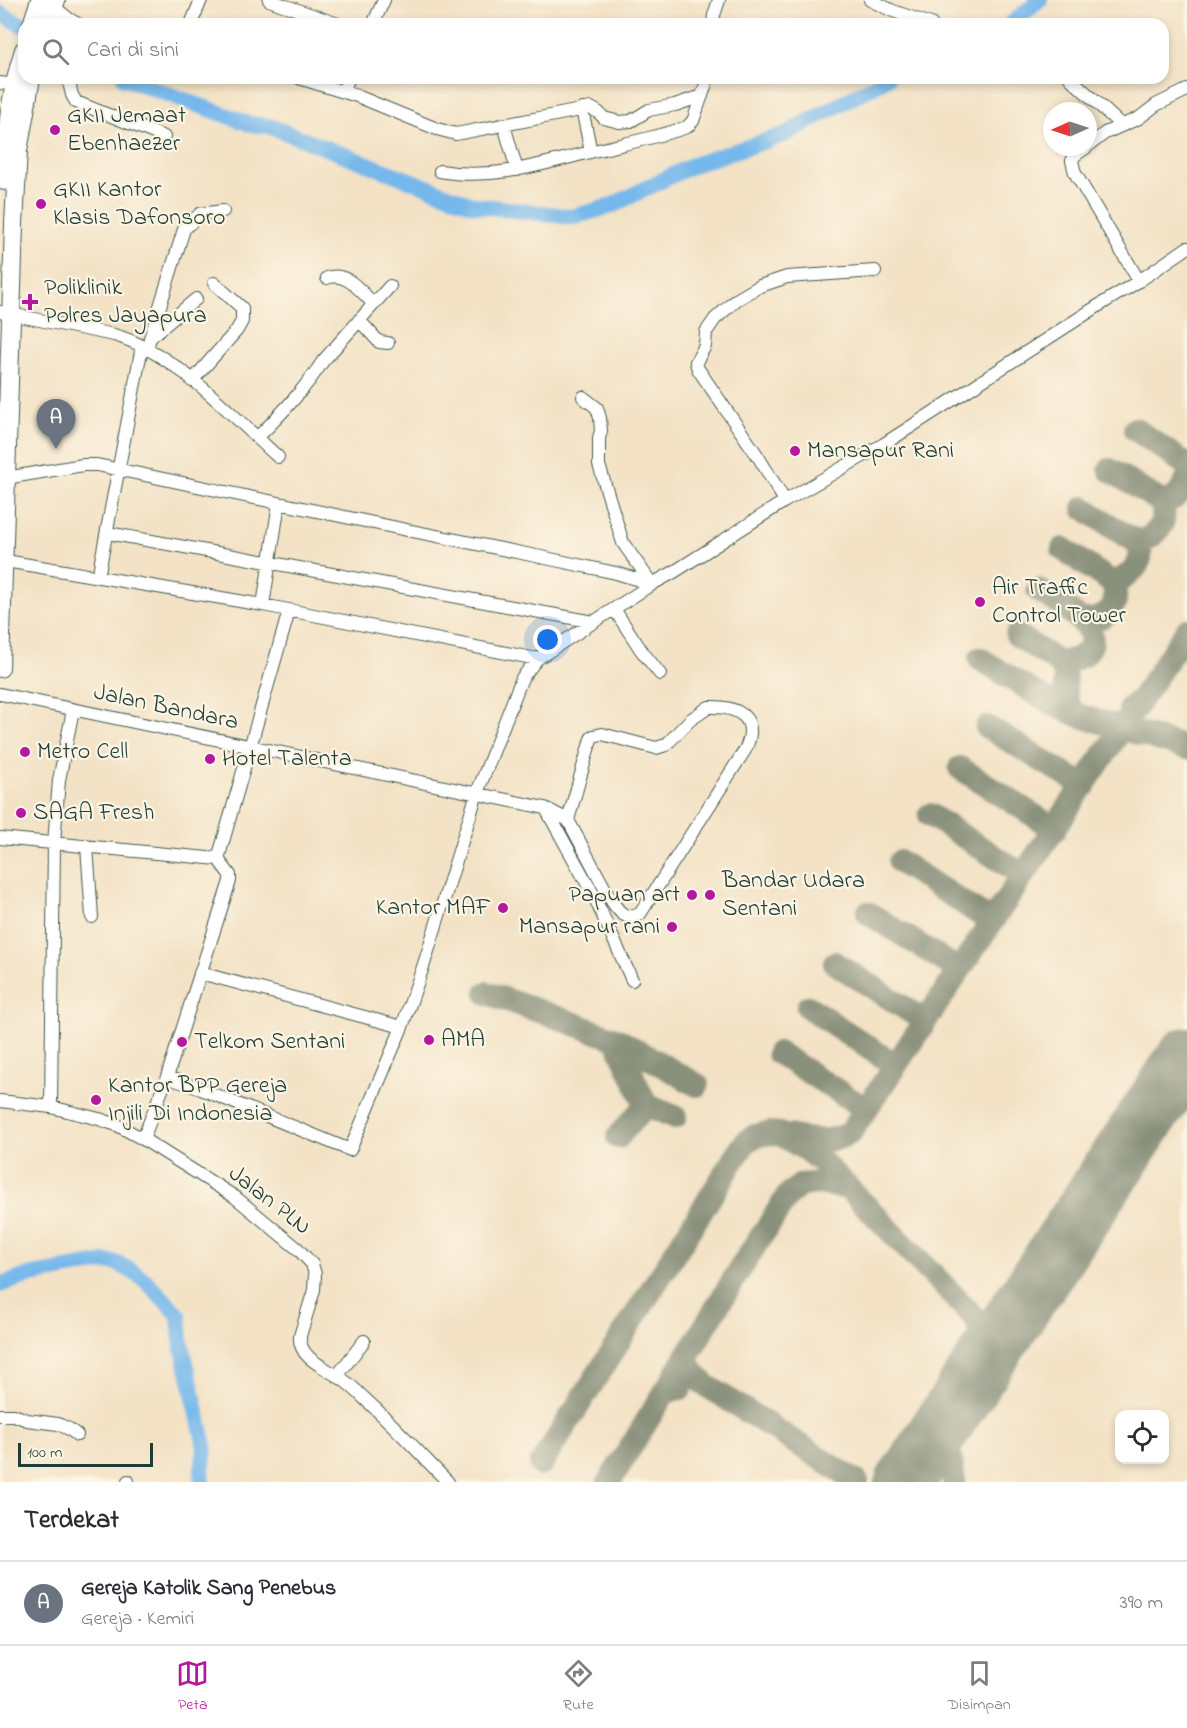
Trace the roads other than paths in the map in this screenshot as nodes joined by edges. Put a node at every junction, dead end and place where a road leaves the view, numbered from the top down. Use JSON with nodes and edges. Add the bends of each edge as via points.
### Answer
{"nodes":[{"id":1,"x":201,"y":0,"type":"edge"},
{"id":2,"x":269,"y":0,"type":"edge"},
{"id":3,"x":384,"y":0,"type":"edge"},
{"id":4,"x":719,"y":0,"type":"edge"},
{"id":5,"x":871,"y":0,"type":"edge"},
{"id":6,"x":292,"y":4,"type":"edge"},
{"id":7,"x":46,"y":11,"type":"edge"},
{"id":8,"x":66,"y":18,"type":"edge"},
{"id":9,"x":194,"y":18,"type":"edge"},
{"id":10,"x":324,"y":18,"type":"edge"},
{"id":11,"x":376,"y":18,"type":"edge"},
{"id":12,"x":714,"y":18,"type":"edge"},
{"id":13,"x":913,"y":18,"type":"edge"},
{"id":14,"x":16,"y":82,"type":"edge"},
{"id":15,"x":69,"y":84,"type":"edge"},
{"id":16,"x":318,"y":84,"type":"edge"},
{"id":17,"x":346,"y":84,"type":"edge"},
{"id":18,"x":706,"y":84,"type":"edge"},
{"id":19,"x":1077,"y":84,"type":"edge"},
{"id":20,"x":1187,"y":90,"type":"edge"},
{"id":21,"x":343,"y":92,"type":"junction"},
{"id":22,"x":702,"y":96,"type":"junction"},
{"id":23,"x":582,"y":110,"type":"junction"},
{"id":24,"x":504,"y":125,"type":"junction"},
{"id":25,"x":1122,"y":125,"type":"junction"},
{"id":26,"x":164,"y":137,"type":"dead end"},
{"id":27,"x":1097,"y":139,"type":"edge"},
{"id":28,"x":591,"y":152,"type":"junction"},
{"id":29,"x":1074,"y":156,"type":"edge"},
{"id":30,"x":517,"y":170,"type":"junction"},
{"id":31,"x":440,"y":171,"type":"dead end"},
{"id":32,"x":224,"y":211,"type":"dead end"},
{"id":33,"x":1187,"y":248,"type":"edge"},
{"id":34,"x":875,"y":270,"type":"dead end"},
{"id":35,"x":327,"y":278,"type":"dead end"},
{"id":36,"x":1139,"y":281,"type":"junction"},
{"id":37,"x":214,"y":283,"type":"dead end"},
{"id":38,"x":390,"y":286,"type":"dead end"},
{"id":39,"x":196,"y":299,"type":"dead end"},
{"id":40,"x":374,"y":304,"type":"junction"},
{"id":41,"x":4,"y":311,"type":"edge"},
{"id":42,"x":359,"y":320,"type":"junction"},
{"id":43,"x":388,"y":343,"type":"dead end"},
{"id":44,"x":146,"y":344,"type":"junction"},
{"id":45,"x":192,"y":381,"type":"junction"},
{"id":46,"x":583,"y":397,"type":"dead end"},
{"id":47,"x":257,"y":438,"type":"junction"},
{"id":48,"x":3,"y":442,"type":"edge"},
{"id":49,"x":278,"y":457,"type":"dead end"},
{"id":50,"x":118,"y":469,"type":"junction"},
{"id":51,"x":3,"y":479,"type":"edge"},
{"id":52,"x":785,"y":501,"type":"junction"},
{"id":53,"x":279,"y":503,"type":"junction"},
{"id":54,"x":108,"y":533,"type":"junction"},
{"id":55,"x":1,"y":560,"type":"edge"},
{"id":56,"x":271,"y":563,"type":"junction"},
{"id":57,"x":98,"y":577,"type":"junction"},
{"id":58,"x":651,"y":585,"type":"junction"},
{"id":59,"x":264,"y":605,"type":"junction"},
{"id":60,"x":614,"y":609,"type":"junction"},
{"id":61,"x":289,"y":611,"type":"junction"},
{"id":62,"x":594,"y":622,"type":"junction"},
{"id":63,"x":537,"y":659,"type":"junction"},
{"id":64,"x":0,"y":668,"type":"edge"},
{"id":65,"x":660,"y":674,"type":"dead end"},
{"id":66,"x":0,"y":694,"type":"edge"},
{"id":67,"x":73,"y":710,"type":"junction"},
{"id":68,"x":250,"y":747,"type":"junction"},
{"id":69,"x":477,"y":793,"type":"junction"},
{"id":70,"x":545,"y":808,"type":"junction"},
{"id":71,"x":568,"y":820,"type":"junction"},
{"id":72,"x":0,"y":838,"type":"edge"},
{"id":73,"x":54,"y":843,"type":"junction"},
{"id":74,"x":87,"y":846,"type":"junction"},
{"id":75,"x":218,"y":860,"type":"junction"},
{"id":76,"x":92,"y":917,"type":"dead end"},
{"id":77,"x":200,"y":973,"type":"junction"},
{"id":78,"x":632,"y":981,"type":"dead end"},
{"id":79,"x":402,"y":1027,"type":"junction"},
{"id":80,"x":167,"y":1077,"type":"junction"},
{"id":81,"x":0,"y":1101,"type":"edge"},
{"id":82,"x":51,"y":1107,"type":"junction"},
{"id":83,"x":143,"y":1139,"type":"junction"},
{"id":84,"x":364,"y":1341,"type":"dead end"},
{"id":85,"x":337,"y":1376,"type":"junction"},
{"id":86,"x":0,"y":1414,"type":"edge"},
{"id":87,"x":77,"y":1435,"type":"dead end"},
{"id":88,"x":448,"y":1482,"type":"edge"}],
"edges":[{"from":1,"to":9,"type":"street"},
{"from":2,"to":6,"type":"street"},
{"from":3,"to":11,"type":"street"},
{"from":4,"to":12,"type":"street"},
{"from":5,"to":13,"type":"street"},
{"from":6,"to":10,"type":"street"},
{"from":7,"to":8,"type":"street"},
{"from":14,"to":41,"type":"highway"},
{"from":15,"to":26,"type":"street","via":[[76,102]]},
{"from":16,"to":21,"type":"street"},
{"from":17,"to":21,"type":"street"},
{"from":18,"to":22,"type":"street"},
{"from":19,"to":25,"type":"street"},
{"from":20,"to":25,"type":"street"},
{"from":21,"to":24,"type":"street","via":[[449,133]]},
{"from":22,"to":23,"type":"street","via":[[649,110],[631,121],[604,118],[591,108]]},
{"from":22,"to":28,"type":"street","via":[[687,127]]},
{"from":23,"to":24,"type":"street"},
{"from":23,"to":28,"type":"street"},
{"from":24,"to":30,"type":"street"},
{"from":25,"to":27,"type":"street"},
{"from":28,"to":30,"type":"street"},
{"from":29,"to":36,"type":"street","via":[[1075,172]]},
{"from":30,"to":31,"type":"street","via":[[493,174]]},
{"from":32,"to":44,"type":"street","via":[[200,214],[184,229]]},
{"from":33,"to":36,"type":"street"},
{"from":34,"to":52,"type":"street","via":[[787,277],[760,286],[736,300],[706,332],[705,346],[696,362],[698,369]]},
{"from":35,"to":40,"type":"street","via":[[346,278]]},
{"from":36,"to":52,"type":"street","via":[[884,444]]},
{"from":37,"to":45,"type":"street","via":[[242,308],[242,321]]},
{"from":38,"to":40,"type":"street"},
{"from":39,"to":44,"type":"street"},
{"from":40,"to":42,"type":"street"},
{"from":41,"to":44,"type":"street"},
{"from":41,"to":48,"type":"highway"},
{"from":42,"to":43,"type":"street","via":[[379,342]]},
{"from":42,"to":47,"type":"street"},
{"from":44,"to":45,"type":"street"},
{"from":44,"to":50,"type":"street"},
{"from":45,"to":47,"type":"street"},
{"from":46,"to":58,"type":"street","via":[[597,408],[600,418],[599,465],[623,543]]},
{"from":47,"to":49,"type":"street"},
{"from":48,"to":51,"type":"highway"},
{"from":50,"to":51,"type":"street","via":[[88,465]]},
{"from":50,"to":53,"type":"street"},
{"from":50,"to":54,"type":"street"},
{"from":51,"to":55,"type":"highway"},
{"from":52,"to":58,"type":"street"},
{"from":53,"to":56,"type":"street"},
{"from":53,"to":58,"type":"street","via":[[541,556]]},
{"from":54,"to":56,"type":"street"},
{"from":54,"to":57,"type":"street"},
{"from":55,"to":57,"type":"street"},
{"from":55,"to":64,"type":"highway"},
{"from":56,"to":59,"type":"street"},
{"from":56,"to":62,"type":"street"},
{"from":57,"to":59,"type":"street"},
{"from":58,"to":60,"type":"street"},
{"from":59,"to":61,"type":"street"},
{"from":60,"to":62,"type":"street"},
{"from":60,"to":65,"type":"street"},
{"from":61,"to":63,"type":"street"},
{"from":61,"to":68,"type":"street"},
{"from":62,"to":63,"type":"street"},
{"from":63,"to":69,"type":"street","via":[[522,678]]},
{"from":66,"to":67,"type":"street","name":"Jalan Bandara"},
{"from":67,"to":68,"type":"street","name":"Jalan Bandara"},
{"from":67,"to":73,"type":"street","via":[[59,780]]},
{"from":68,"to":69,"type":"street","name":"Jalan Bandara"},
{"from":68,"to":75,"type":"street"},
{"from":69,"to":70,"type":"street","name":"Jalan Bandara"},
{"from":69,"to":79,"type":"street"},
{"from":70,"to":71,"type":"street","name":"Jalan Bandara"},
{"from":70,"to":78,"type":"street","via":[[593,894]]},
{"from":71,"to":71,"type":"street","via":[[593,736],[602,734],[662,747],[709,707],[734,710],[748,722],[751,732],[745,750],[640,914],[630,917],[619,912]]},
{"from":72,"to":73,"type":"street"},
{"from":73,"to":74,"type":"street"},
{"from":73,"to":82,"type":"street"},
{"from":74,"to":75,"type":"street"},
{"from":74,"to":76,"type":"street"},
{"from":75,"to":77,"type":"street","via":[[230,877]]},
{"from":77,"to":79,"type":"street"},
{"from":77,"to":80,"type":"street"},
{"from":79,"to":80,"type":"street","via":[[350,1150]]},
{"from":80,"to":83,"type":"street"},
{"from":81,"to":82,"type":"street","name":"Jalan PLN"},
{"from":82,"to":83,"type":"street","name":"Jalan PLN","via":[[117,1125]]},
{"from":83,"to":85,"type":"street","name":"Jalan PLN","via":[[235,1197],[307,1257],[315,1283],[299,1344],[309,1357]]},
{"from":84,"to":85,"type":"street"},
{"from":85,"to":88,"type":"street","name":"Jalan PLN","via":[[378,1411]]},
{"from":86,"to":87,"type":"street","via":[[58,1424]]}]}
